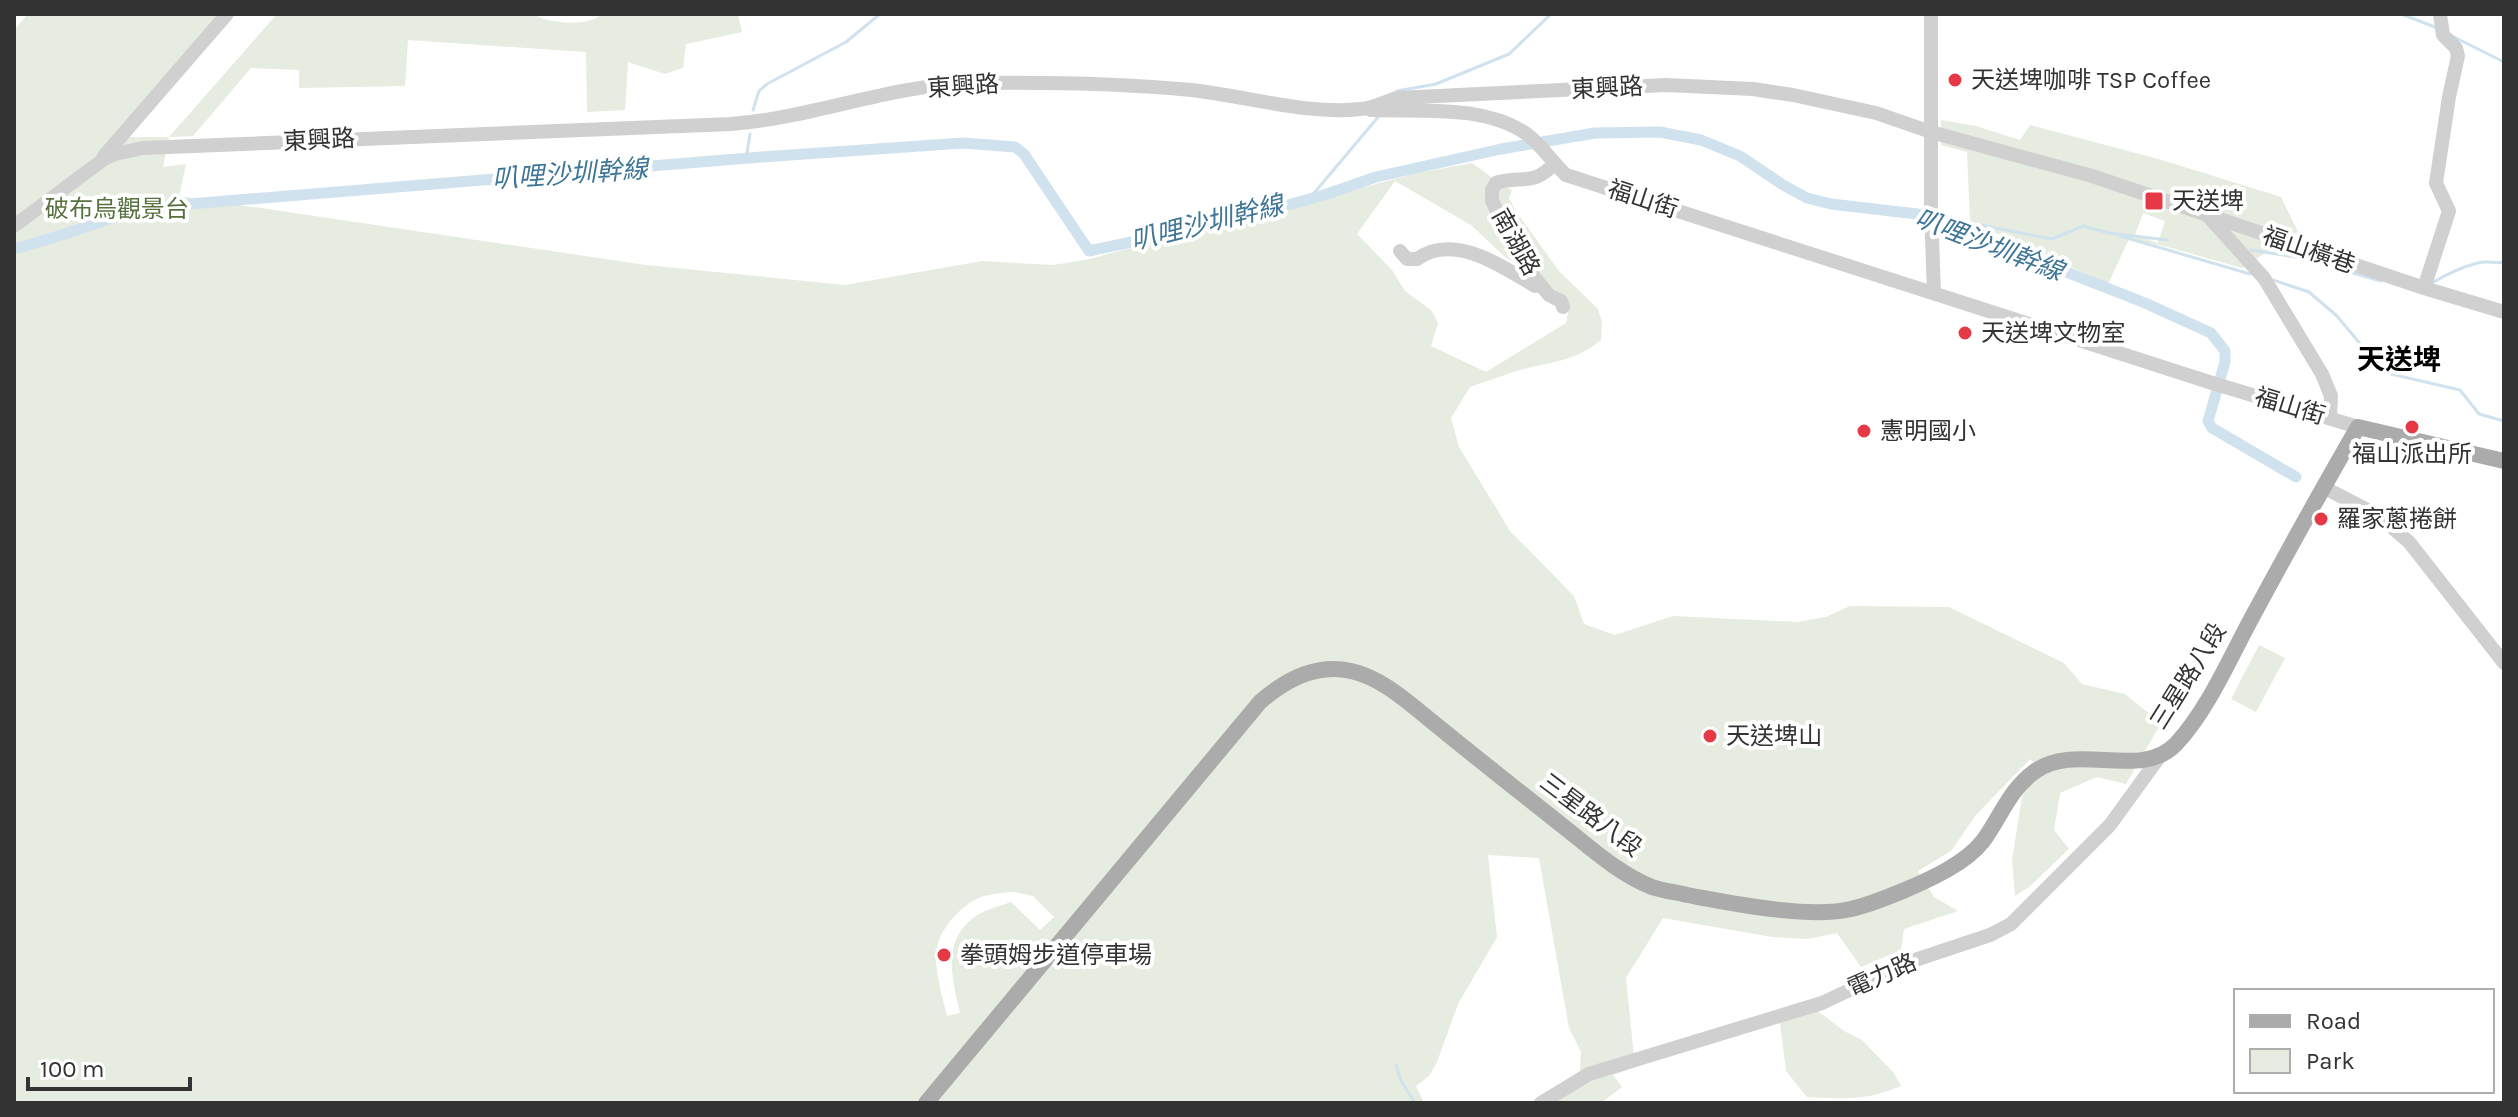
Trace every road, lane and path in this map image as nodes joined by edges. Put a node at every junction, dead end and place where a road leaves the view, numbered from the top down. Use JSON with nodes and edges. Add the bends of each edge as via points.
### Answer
{"nodes":[{"id":1,"x":227,"y":14,"type":"edge"},
{"id":2,"x":1931,"y":14,"type":"edge"},
{"id":3,"x":2440,"y":14,"type":"edge"},
{"id":4,"x":1363,"y":109,"type":"junction"},
{"id":5,"x":1931,"y":132,"type":"junction"},
{"id":6,"x":100,"y":161,"type":"junction"},
{"id":7,"x":1554,"y":164,"type":"junction"},
{"id":8,"x":2208,"y":216,"type":"junction"},
{"id":9,"x":14,"y":226,"type":"edge"},
{"id":10,"x":2260,"y":233,"type":"junction"},
{"id":11,"x":2239,"y":250,"type":"junction"},
{"id":12,"x":1400,"y":251,"type":"dead end"},
{"id":13,"x":2424,"y":288,"type":"junction"},
{"id":14,"x":1934,"y":292,"type":"junction"},
{"id":15,"x":1549,"y":295,"type":"junction"},
{"id":16,"x":1563,"y":307,"type":"dead end"},
{"id":17,"x":2504,"y":312,"type":"edge"},
{"id":18,"x":2330,"y":418,"type":"junction"},
{"id":19,"x":2358,"y":427,"type":"junction"},
{"id":20,"x":2504,"y":461,"type":"edge"},
{"id":21,"x":2323,"y":487,"type":"junction"},
{"id":22,"x":2504,"y":663,"type":"edge"},
{"id":23,"x":2160,"y":756,"type":"junction"},
{"id":24,"x":926,"y":1103,"type":"edge"},
{"id":25,"x":1541,"y":1103,"type":"edge"}],
"edges":[{"from":1,"to":6,"type":"street"},
{"from":2,"to":5,"type":"street"},
{"from":3,"to":13,"type":"street","via":[[2443,35],[2458,56],[2436,183],[2449,211]]},
{"from":4,"to":5,"type":"street","name":"東興路","via":[[1396,98],[1700,85],[1793,95],[1876,113]]},
{"from":4,"to":6,"type":"street","name":"東興路","via":[[1320,109],[1187,90],[968,83],[761,122],[143,148]]},
{"from":4,"to":7,"type":"street","name":"福山街","via":[[1479,116],[1512,125],[1542,147]]},
{"from":5,"to":8,"type":"street","name":"福山橫巷","via":[[2092,176]]},
{"from":5,"to":14,"type":"street"},
{"from":6,"to":9,"type":"street","name":"東興路"},
{"from":7,"to":14,"type":"street","name":"福山街","via":[[1566,175]]},
{"from":7,"to":15,"type":"street","name":"南湖路","via":[[1529,181],[1506,179],[1492,190],[1492,201],[1527,269]]},
{"from":8,"to":10,"type":"street","name":"福山橫巷"},
{"from":8,"to":11,"type":"street"},
{"from":10,"to":11,"type":"street"},
{"from":10,"to":13,"type":"street","name":"福山橫巷"},
{"from":11,"to":18,"type":"street","via":[[2264,278],[2322,374],[2331,396]]},
{"from":12,"to":15,"type":"street","via":[[1407,259],[1438,249],[1495,261]]},
{"from":13,"to":17,"type":"street","name":"福山橫巷"},
{"from":14,"to":18,"type":"street","name":"福山街"},
{"from":15,"to":16,"type":"street","name":"南湖路"},
{"from":18,"to":19,"type":"street","name":"福山街"},
{"from":19,"to":20,"type":"main road"},
{"from":19,"to":21,"type":"main road","name":"三星路八段"},
{"from":21,"to":22,"type":"street","via":[[2379,516],[2409,542]]},
{"from":21,"to":23,"type":"main road","name":"三星路八段","via":[[2200,710],[2176,744]]},
{"from":23,"to":24,"type":"main road","name":"三星路八段","via":[[2046,764],[2029,775],[1982,842],[1961,861],[1908,889],[1849,910],[1800,911],[1654,888],[1613,865],[1372,678],[1348,670],[1304,673],[1260,702]]},
{"from":23,"to":25,"type":"street","name":"電力路","via":[[2110,825],[2011,924],[1909,962],[1822,1003],[1589,1074]]}]}
